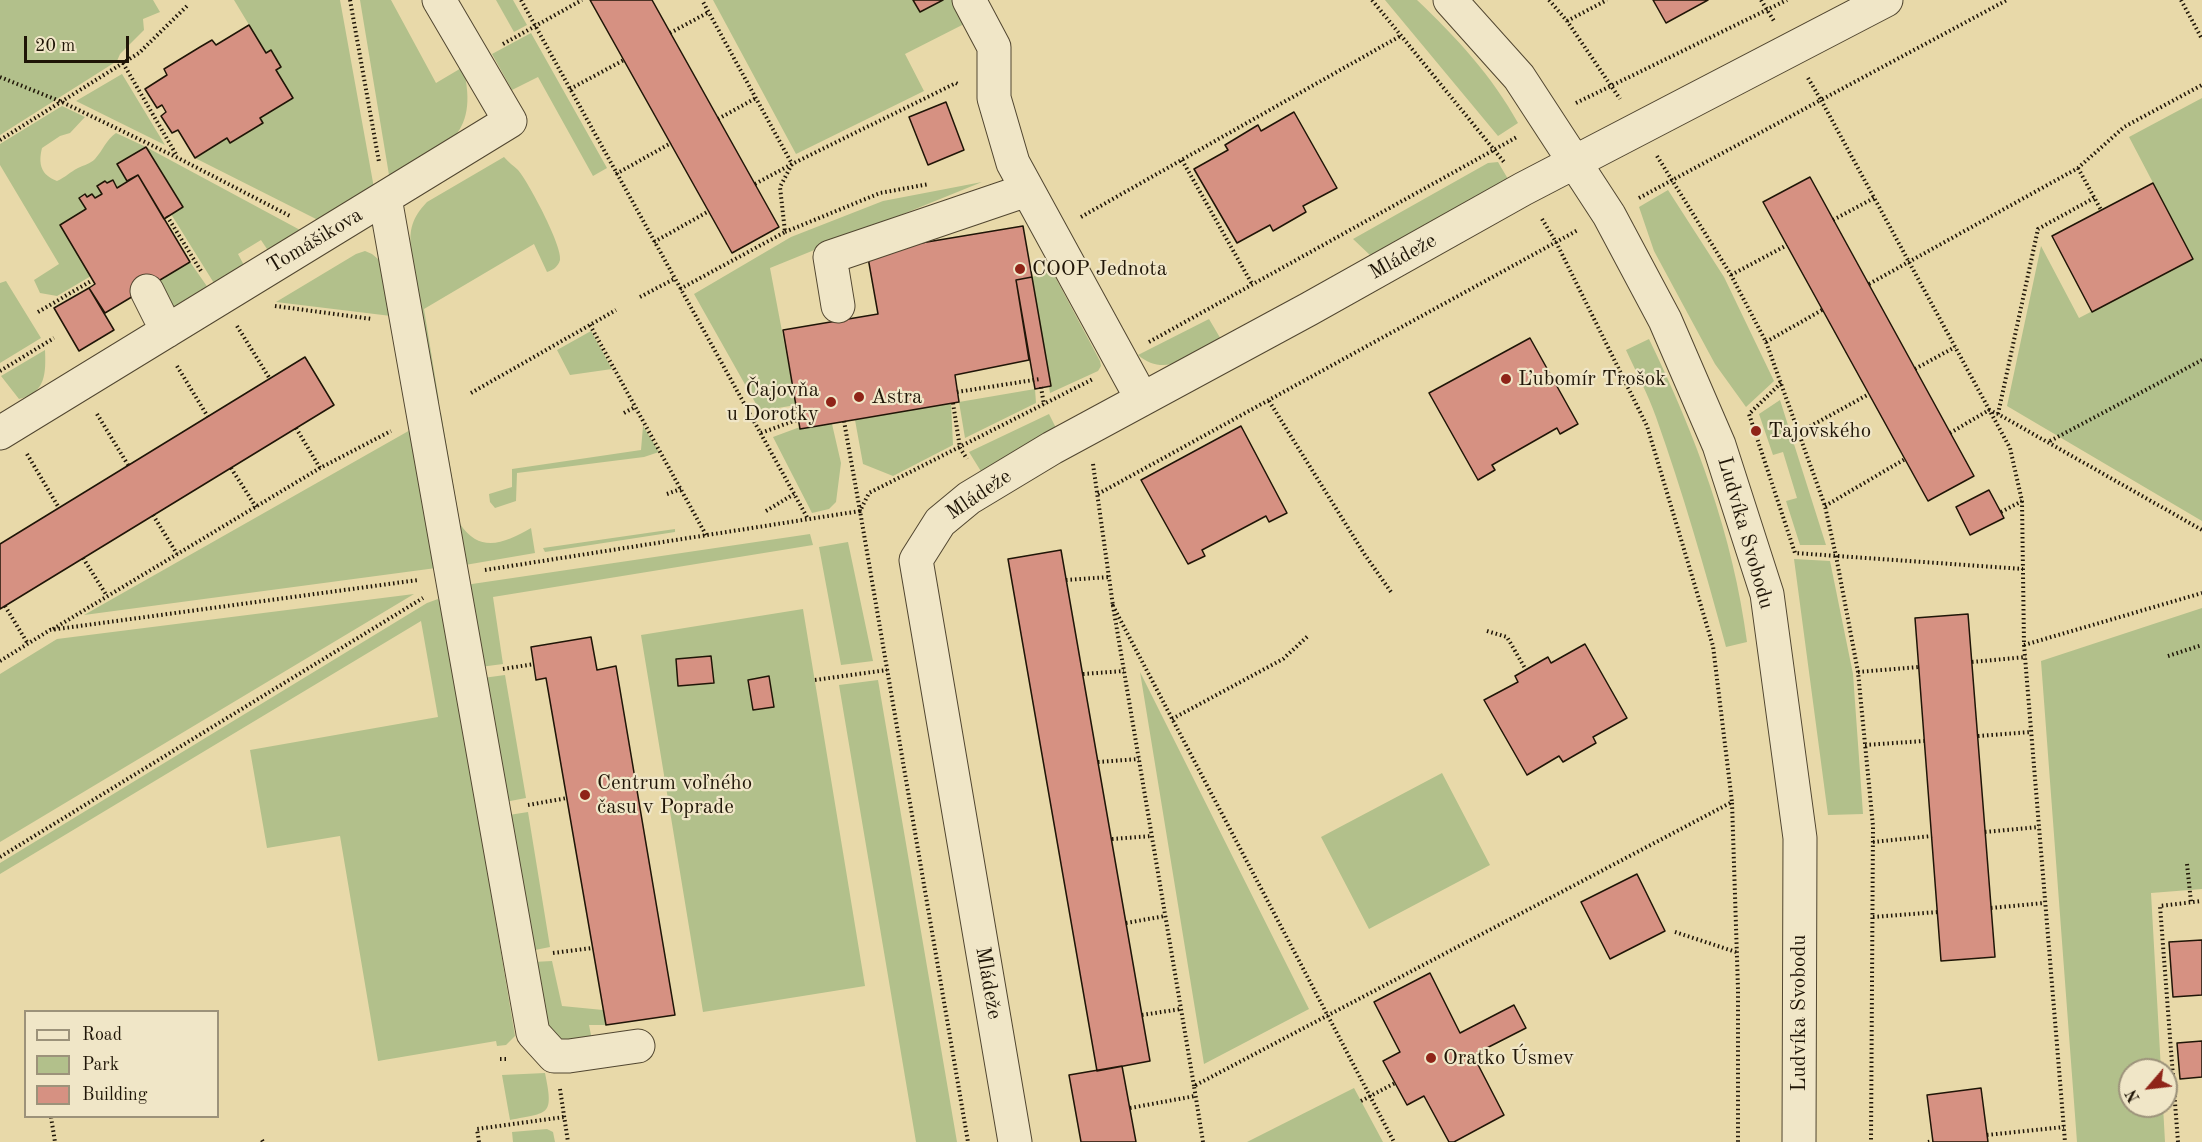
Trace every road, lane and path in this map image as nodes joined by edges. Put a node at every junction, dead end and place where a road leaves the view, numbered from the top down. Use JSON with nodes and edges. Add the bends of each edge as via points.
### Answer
{"nodes":[{"id":1,"x":350,"y":0,"type":"edge"},
{"id":2,"x":439,"y":0,"type":"edge"},
{"id":3,"x":521,"y":0,"type":"edge"},
{"id":4,"x":582,"y":0,"type":"edge"},
{"id":5,"x":702,"y":0,"type":"edge"},
{"id":6,"x":969,"y":0,"type":"edge"},
{"id":7,"x":1372,"y":0,"type":"edge"},
{"id":8,"x":1450,"y":0,"type":"edge"},
{"id":9,"x":1607,"y":0,"type":"edge"},
{"id":10,"x":1761,"y":0,"type":"edge"},
{"id":11,"x":1787,"y":0,"type":"edge"},
{"id":12,"x":1886,"y":0,"type":"edge"},
{"id":13,"x":2007,"y":0,"type":"edge"},
{"id":14,"x":2181,"y":0,"type":"edge"},
{"id":15,"x":188,"y":5,"type":"dead end"},
{"id":16,"x":1767,"y":9,"type":"junction"},
{"id":17,"x":709,"y":12,"type":"junction"},
{"id":18,"x":1567,"y":21,"type":"dead end"},
{"id":19,"x":535,"y":25,"type":"junction"},
{"id":20,"x":670,"y":33,"type":"dead end"},
{"id":21,"x":1402,"y":35,"type":"junction"},
{"id":22,"x":2202,"y":39,"type":"edge"},
{"id":23,"x":624,"y":60,"type":"dead end"},
{"id":24,"x":123,"y":63,"type":"junction"},
{"id":25,"x":0,"y":77,"type":"edge"},
{"id":26,"x":2202,"y":85,"type":"edge"},
{"id":27,"x":570,"y":89,"type":"junction"},
{"id":28,"x":756,"y":98,"type":"junction"},
{"id":29,"x":994,"y":98,"type":"junction"},
{"id":30,"x":1821,"y":100,"type":"junction"},
{"id":31,"x":63,"y":102,"type":"junction"},
{"id":32,"x":1573,"y":105,"type":"dead end"},
{"id":33,"x":718,"y":118,"type":"dead end"},
{"id":34,"x":1518,"y":136,"type":"dead end"},
{"id":35,"x":0,"y":140,"type":"edge"},
{"id":36,"x":671,"y":143,"type":"dead end"},
{"id":37,"x":1495,"y":150,"type":"junction"},
{"id":38,"x":178,"y":158,"type":"junction"},
{"id":39,"x":1182,"y":160,"type":"junction"},
{"id":40,"x":1575,"y":162,"type":"junction"},
{"id":41,"x":792,"y":164,"type":"junction"},
{"id":42,"x":2078,"y":168,"type":"junction"},
{"id":43,"x":616,"y":174,"type":"junction"},
{"id":44,"x":755,"y":184,"type":"dead end"},
{"id":45,"x":935,"y":184,"type":"dead end"},
{"id":46,"x":1523,"y":189,"type":"junction"},
{"id":47,"x":1027,"y":190,"type":"junction"},
{"id":48,"x":385,"y":198,"type":"junction"},
{"id":49,"x":1874,"y":198,"type":"junction"},
{"id":50,"x":2094,"y":198,"type":"junction"},
{"id":51,"x":1636,"y":200,"type":"dead end"},
{"id":52,"x":2101,"y":210,"type":"dead end"},
{"id":53,"x":709,"y":211,"type":"dead end"},
{"id":54,"x":167,"y":216,"type":"dead end"},
{"id":55,"x":1833,"y":220,"type":"dead end"},
{"id":56,"x":1582,"y":228,"type":"dead end"},
{"id":57,"x":785,"y":232,"type":"junction"},
{"id":58,"x":325,"y":234,"type":"junction"},
{"id":59,"x":1052,"y":234,"type":"junction"},
{"id":60,"x":654,"y":242,"type":"junction"},
{"id":61,"x":1556,"y":242,"type":"junction"},
{"id":62,"x":1787,"y":245,"type":"dead end"},
{"id":63,"x":1909,"y":262,"type":"junction"},
{"id":64,"x":1731,"y":274,"type":"dead end"},
{"id":65,"x":674,"y":279,"type":"junction"},
{"id":66,"x":91,"y":281,"type":"dead end"},
{"id":67,"x":1252,"y":284,"type":"junction"},
{"id":68,"x":1869,"y":284,"type":"dead end"},
{"id":69,"x":680,"y":289,"type":"junction"},
{"id":70,"x":147,"y":291,"type":"dead end"},
{"id":71,"x":640,"y":297,"type":"dead end"},
{"id":72,"x":266,"y":305,"type":"dead end"},
{"id":73,"x":838,"y":306,"type":"dead end"},
{"id":74,"x":616,"y":310,"type":"dead end"},
{"id":75,"x":1822,"y":310,"type":"dead end"},
{"id":76,"x":38,"y":312,"type":"dead end"},
{"id":77,"x":223,"y":314,"type":"junction"},
{"id":78,"x":406,"y":324,"type":"junction"},
{"id":79,"x":590,"y":324,"type":"junction"},
{"id":80,"x":54,"y":338,"type":"dead end"},
{"id":81,"x":1766,"y":342,"type":"dead end"},
{"id":82,"x":170,"y":346,"type":"junction"},
{"id":83,"x":1955,"y":347,"type":"junction"},
{"id":84,"x":1119,"y":358,"type":"junction"},
{"id":85,"x":2202,"y":360,"type":"edge"},
{"id":86,"x":1915,"y":369,"type":"dead end"},
{"id":87,"x":0,"y":371,"type":"edge"},
{"id":88,"x":270,"y":379,"type":"dead end"},
{"id":89,"x":1040,"y":379,"type":"dead end"},
{"id":90,"x":1781,"y":383,"type":"dead end"},
{"id":91,"x":1041,"y":387,"type":"dead end"},
{"id":92,"x":957,"y":392,"type":"dead end"},
{"id":93,"x":471,"y":393,"type":"dead end"},
{"id":94,"x":1869,"y":394,"type":"dead end"},
{"id":95,"x":1142,"y":399,"type":"junction"},
{"id":96,"x":1269,"y":401,"type":"junction"},
{"id":97,"x":953,"y":403,"type":"dead end"},
{"id":98,"x":1044,"y":405,"type":"junction"},
{"id":99,"x":635,"y":407,"type":"junction"},
{"id":100,"x":93,"y":408,"type":"dead end"},
{"id":101,"x":1989,"y":410,"type":"junction"},
{"id":102,"x":624,"y":413,"type":"dead end"},
{"id":103,"x":1998,"y":414,"type":"junction"},
{"id":104,"x":208,"y":417,"type":"dead end"},
{"id":105,"x":799,"y":418,"type":"dead end"},
{"id":106,"x":844,"y":422,"type":"dead end"},
{"id":107,"x":401,"y":426,"type":"dead end"},
{"id":108,"x":296,"y":428,"type":"dead end"},
{"id":109,"x":761,"y":433,"type":"junction"},
{"id":110,"x":1798,"y":433,"type":"dead end"},
{"id":111,"x":1950,"y":433,"type":"dead end"},
{"id":112,"x":12,"y":441,"type":"edge"},
{"id":113,"x":2050,"y":442,"type":"junction"},
{"id":114,"x":960,"y":448,"type":"junction"},
{"id":115,"x":1905,"y":459,"type":"dead end"},
{"id":116,"x":128,"y":465,"type":"dead end"},
{"id":117,"x":231,"y":468,"type":"dead end"},
{"id":118,"x":320,"y":468,"type":"junction"},
{"id":119,"x":986,"y":488,"type":"junction"},
{"id":120,"x":681,"y":489,"type":"junction"},
{"id":121,"x":667,"y":494,"type":"dead end"},
{"id":122,"x":794,"y":494,"type":"junction"},
{"id":123,"x":2022,"y":501,"type":"junction"},
{"id":124,"x":1825,"y":506,"type":"dead end"},
{"id":125,"x":256,"y":507,"type":"junction"},
{"id":126,"x":59,"y":508,"type":"dead end"},
{"id":127,"x":766,"y":511,"type":"dead end"},
{"id":128,"x":860,"y":511,"type":"junction"},
{"id":129,"x":2001,"y":512,"type":"dead end"},
{"id":130,"x":153,"y":515,"type":"dead end"},
{"id":131,"x":808,"y":519,"type":"junction"},
{"id":132,"x":2202,"y":530,"type":"edge"},
{"id":133,"x":706,"y":535,"type":"junction"},
{"id":134,"x":177,"y":554,"type":"junction"},
{"id":135,"x":83,"y":558,"type":"dead end"},
{"id":136,"x":2023,"y":568,"type":"junction"},
{"id":137,"x":452,"y":576,"type":"junction"},
{"id":138,"x":1109,"y":577,"type":"junction"},
{"id":139,"x":1066,"y":580,"type":"dead end"},
{"id":140,"x":1391,"y":592,"type":"dead end"},
{"id":141,"x":2202,"y":593,"type":"edge"},
{"id":142,"x":107,"y":596,"type":"junction"},
{"id":143,"x":5,"y":606,"type":"dead end"},
{"id":144,"x":1113,"y":606,"type":"junction"},
{"id":145,"x":50,"y":630,"type":"junction"},
{"id":146,"x":1487,"y":632,"type":"dead end"},
{"id":147,"x":1309,"y":636,"type":"dead end"},
{"id":148,"x":28,"y":644,"type":"junction"},
{"id":149,"x":2024,"y":645,"type":"junction"},
{"id":150,"x":2202,"y":645,"type":"edge"},
{"id":151,"x":2168,"y":656,"type":"dead end"},
{"id":152,"x":2026,"y":657,"type":"junction"},
{"id":153,"x":0,"y":661,"type":"edge"},
{"id":154,"x":1972,"y":662,"type":"dead end"},
{"id":155,"x":534,"y":664,"type":"dead end"},
{"id":156,"x":1918,"y":667,"type":"dead end"},
{"id":157,"x":504,"y":669,"type":"dead end"},
{"id":158,"x":887,"y":670,"type":"junction"},
{"id":159,"x":1526,"y":670,"type":"dead end"},
{"id":160,"x":1124,"y":671,"type":"junction"},
{"id":161,"x":1858,"y":672,"type":"dead end"},
{"id":162,"x":1083,"y":674,"type":"dead end"},
{"id":163,"x":815,"y":680,"type":"dead end"},
{"id":164,"x":1172,"y":719,"type":"junction"},
{"id":165,"x":2031,"y":732,"type":"junction"},
{"id":166,"x":1978,"y":736,"type":"dead end"},
{"id":167,"x":1924,"y":741,"type":"dead end"},
{"id":168,"x":1865,"y":746,"type":"dead end"},
{"id":169,"x":1139,"y":759,"type":"junction"},
{"id":170,"x":1098,"y":762,"type":"dead end"},
{"id":171,"x":567,"y":798,"type":"dead end"},
{"id":172,"x":1732,"y":802,"type":"junction"},
{"id":173,"x":527,"y":805,"type":"dead end"},
{"id":174,"x":2039,"y":827,"type":"junction"},
{"id":175,"x":1985,"y":832,"type":"dead end"},
{"id":176,"x":1152,"y":836,"type":"junction"},
{"id":177,"x":1932,"y":836,"type":"dead end"},
{"id":178,"x":1112,"y":838,"type":"dead end"},
{"id":179,"x":1873,"y":842,"type":"dead end"},
{"id":180,"x":0,"y":857,"type":"edge"},
{"id":181,"x":2187,"y":864,"type":"dead end"},
{"id":182,"x":2202,"y":901,"type":"edge"},
{"id":183,"x":2191,"y":902,"type":"junction"},
{"id":184,"x":2044,"y":903,"type":"junction"},
{"id":185,"x":1991,"y":908,"type":"dead end"},
{"id":186,"x":1938,"y":912,"type":"dead end"},
{"id":187,"x":1166,"y":916,"type":"junction"},
{"id":188,"x":1873,"y":918,"type":"dead end"},
{"id":189,"x":1126,"y":922,"type":"dead end"},
{"id":190,"x":1675,"y":932,"type":"dead end"},
{"id":191,"x":592,"y":948,"type":"dead end"},
{"id":192,"x":1736,"y":952,"type":"junction"},
{"id":193,"x":552,"y":953,"type":"dead end"},
{"id":194,"x":1181,"y":1009,"type":"junction"},
{"id":195,"x":1142,"y":1015,"type":"dead end"},
{"id":196,"x":1328,"y":1016,"type":"junction"},
{"id":197,"x":638,"y":1046,"type":"dead end"},
{"id":198,"x":1395,"y":1083,"type":"dead end"},
{"id":199,"x":1194,"y":1086,"type":"junction"},
{"id":200,"x":1195,"y":1096,"type":"junction"},
{"id":201,"x":1370,"y":1096,"type":"junction"},
{"id":202,"x":1361,"y":1101,"type":"dead end"},
{"id":203,"x":1130,"y":1108,"type":"dead end"},
{"id":204,"x":51,"y":1118,"type":"edge"},
{"id":205,"x":2064,"y":1126,"type":"junction"},
{"id":206,"x":1987,"y":1135,"type":"dead end"},
{"id":207,"x":1933,"y":1141,"type":"edge"},
{"id":208,"x":55,"y":1142,"type":"edge"},
{"id":209,"x":479,"y":1142,"type":"edge"},
{"id":210,"x":568,"y":1142,"type":"edge"},
{"id":211,"x":968,"y":1142,"type":"edge"},
{"id":212,"x":1015,"y":1142,"type":"edge"},
{"id":213,"x":1203,"y":1142,"type":"edge"},
{"id":214,"x":1394,"y":1142,"type":"edge"},
{"id":215,"x":1738,"y":1142,"type":"edge"},
{"id":216,"x":1799,"y":1142,"type":"edge"},
{"id":217,"x":1928,"y":1142,"type":"edge"},
{"id":218,"x":2065,"y":1142,"type":"edge"},
{"id":219,"x":2178,"y":1142,"type":"edge"}],
"edges":[{"from":1,"to":48,"type":"path"},
{"from":2,"to":48,"type":"street","name":"Tomášikova","via":[[510,121]]},
{"from":3,"to":19,"type":"path"},
{"from":4,"to":19,"type":"path"},
{"from":5,"to":17,"type":"path"},
{"from":6,"to":29,"type":"street","via":[[994,47]]},
{"from":7,"to":21,"type":"path"},
{"from":8,"to":40,"type":"street","name":"Ludvíka Svobodu","via":[[1519,77]]},
{"from":9,"to":18,"type":"path"},
{"from":10,"to":16,"type":"path"},
{"from":11,"to":16,"type":"path"},
{"from":12,"to":40,"type":"street"},
{"from":13,"to":30,"type":"path"},
{"from":14,"to":22,"type":"path"},
{"from":15,"to":24,"type":"path","via":[[139,53]]},
{"from":16,"to":32,"type":"path"},
{"from":17,"to":20,"type":"path"},
{"from":17,"to":28,"type":"path"},
{"from":19,"to":27,"type":"path"},
{"from":21,"to":37,"type":"path"},
{"from":21,"to":39,"type":"path"},
{"from":23,"to":27,"type":"path"},
{"from":24,"to":31,"type":"path"},
{"from":24,"to":38,"type":"path"},
{"from":25,"to":31,"type":"path"},
{"from":26,"to":42,"type":"path","via":[[2124,127]]},
{"from":27,"to":43,"type":"path"},
{"from":28,"to":33,"type":"path"},
{"from":28,"to":41,"type":"path"},
{"from":29,"to":41,"type":"path","via":[[956,84]]},
{"from":29,"to":47,"type":"street","via":[[1013,163]]},
{"from":30,"to":49,"type":"path"},
{"from":30,"to":51,"type":"path"},
{"from":31,"to":35,"type":"path"},
{"from":31,"to":38,"type":"path"},
{"from":34,"to":37,"type":"path"},
{"from":36,"to":43,"type":"path"},
{"from":37,"to":46,"type":"path"},
{"from":37,"to":67,"type":"path"},
{"from":38,"to":58,"type":"path"},
{"from":39,"to":59,"type":"path"},
{"from":39,"to":67,"type":"path"},
{"from":40,"to":46,"type":"street","name":"Mládeže"},
{"from":40,"to":216,"type":"street","name":"Ludvíka Svobodu","via":[[1609,215],[1665,320],[1719,445],[1767,594],[1800,838]]},
{"from":41,"to":44,"type":"path"},
{"from":41,"to":57,"type":"path","via":[[780,187]]},
{"from":42,"to":50,"type":"path"},
{"from":42,"to":63,"type":"path"},
{"from":43,"to":60,"type":"path"},
{"from":45,"to":57,"type":"path","via":[[880,193]]},
{"from":46,"to":61,"type":"path"},
{"from":46,"to":95,"type":"street","name":"Mládeže"},
{"from":47,"to":59,"type":"street"},
{"from":47,"to":73,"type":"street","via":[[830,257]]},
{"from":48,"to":58,"type":"street","name":"Tomášikova"},
{"from":48,"to":78,"type":"street"},
{"from":49,"to":55,"type":"path"},
{"from":49,"to":63,"type":"path"},
{"from":50,"to":52,"type":"path"},
{"from":50,"to":103,"type":"path","via":[[2038,230]]},
{"from":53,"to":60,"type":"path"},
{"from":54,"to":77,"type":"path"},
{"from":56,"to":61,"type":"path"},
{"from":57,"to":69,"type":"path"},
{"from":58,"to":77,"type":"street","name":"Tomášikova"},
{"from":59,"to":84,"type":"street"},
{"from":60,"to":65,"type":"path"},
{"from":61,"to":96,"type":"path"},
{"from":61,"to":172,"type":"path","via":[[1647,426],[1713,646]]},
{"from":62,"to":64,"type":"path"},
{"from":63,"to":68,"type":"path"},
{"from":63,"to":83,"type":"path"},
{"from":65,"to":69,"type":"path"},
{"from":65,"to":71,"type":"path"},
{"from":66,"to":76,"type":"path"},
{"from":67,"to":84,"type":"path"},
{"from":69,"to":109,"type":"path"},
{"from":70,"to":82,"type":"street"},
{"from":72,"to":78,"type":"path"},
{"from":74,"to":79,"type":"path"},
{"from":75,"to":81,"type":"path"},
{"from":77,"to":82,"type":"street","name":"Tomášikova"},
{"from":77,"to":88,"type":"path","via":[[236,323]]},
{"from":78,"to":137,"type":"street"},
{"from":79,"to":93,"type":"path"},
{"from":79,"to":99,"type":"path"},
{"from":80,"to":87,"type":"path"},
{"from":82,"to":104,"type":"path"},
{"from":82,"to":112,"type":"street","name":"Tomášikova"},
{"from":83,"to":86,"type":"path"},
{"from":83,"to":101,"type":"path"},
{"from":84,"to":95,"type":"street"},
{"from":84,"to":98,"type":"path","via":[[1086,384]]},
{"from":85,"to":113,"type":"path"},
{"from":89,"to":92,"type":"path"},
{"from":90,"to":136,"type":"path","via":[[1749,414],[1795,553]]},
{"from":91,"to":98,"type":"path"},
{"from":94,"to":110,"type":"path"},
{"from":95,"to":119,"type":"street","name":"Mládeže"},
{"from":96,"to":138,"type":"path","via":[[1098,494]]},
{"from":96,"to":140,"type":"path"},
{"from":97,"to":114,"type":"path"},
{"from":98,"to":114,"type":"path"},
{"from":99,"to":102,"type":"path"},
{"from":99,"to":120,"type":"path"},
{"from":100,"to":116,"type":"path"},
{"from":101,"to":103,"type":"path"},
{"from":101,"to":111,"type":"path"},
{"from":101,"to":123,"type":"path","via":[[2010,448]]},
{"from":103,"to":113,"type":"path"},
{"from":105,"to":109,"type":"path"},
{"from":106,"to":128,"type":"path"},
{"from":107,"to":118,"type":"path"},
{"from":108,"to":118,"type":"path"},
{"from":109,"to":122,"type":"path"},
{"from":112,"to":126,"type":"path"},
{"from":113,"to":132,"type":"path"},
{"from":114,"to":119,"type":"path"},
{"from":114,"to":128,"type":"path","via":[[869,493]]},
{"from":115,"to":124,"type":"path"},
{"from":117,"to":125,"type":"path"},
{"from":118,"to":125,"type":"path"},
{"from":119,"to":212,"type":"street","name":"Mládeže","via":[[940,522],[916,560]]},
{"from":120,"to":121,"type":"path"},
{"from":120,"to":133,"type":"path"},
{"from":122,"to":127,"type":"path"},
{"from":122,"to":131,"type":"path"},
{"from":123,"to":129,"type":"path"},
{"from":123,"to":136,"type":"path"},
{"from":125,"to":134,"type":"path"},
{"from":128,"to":131,"type":"path"},
{"from":128,"to":158,"type":"path"},
{"from":130,"to":134,"type":"path"},
{"from":131,"to":133,"type":"path"},
{"from":133,"to":137,"type":"path"},
{"from":134,"to":142,"type":"path"},
{"from":135,"to":142,"type":"path"},
{"from":136,"to":149,"type":"path"},
{"from":137,"to":145,"type":"path"},
{"from":137,"to":180,"type":"path","via":[[431,593]]},
{"from":137,"to":197,"type":"street","via":[[533,1033],[554,1056]]},
{"from":138,"to":139,"type":"path"},
{"from":138,"to":144,"type":"path"},
{"from":141,"to":149,"type":"path"},
{"from":142,"to":145,"type":"path"},
{"from":143,"to":148,"type":"path"},
{"from":144,"to":160,"type":"path"},
{"from":144,"to":164,"type":"path"},
{"from":145,"to":148,"type":"path"},
{"from":146,"to":159,"type":"path","via":[[1507,637]]},
{"from":147,"to":164,"type":"path","via":[[1283,659]]},
{"from":148,"to":153,"type":"path"},
{"from":149,"to":152,"type":"path"},
{"from":150,"to":151,"type":"path"},
{"from":152,"to":154,"type":"path"},
{"from":152,"to":165,"type":"path"},
{"from":155,"to":157,"type":"path"},
{"from":156,"to":161,"type":"path"},
{"from":158,"to":163,"type":"path"},
{"from":158,"to":211,"type":"path"},
{"from":160,"to":162,"type":"path"},
{"from":160,"to":169,"type":"path"},
{"from":164,"to":196,"type":"path"},
{"from":165,"to":166,"type":"path"},
{"from":165,"to":174,"type":"path"},
{"from":167,"to":168,"type":"path"},
{"from":169,"to":170,"type":"path"},
{"from":169,"to":176,"type":"path"},
{"from":171,"to":173,"type":"path"},
{"from":172,"to":192,"type":"path"},
{"from":172,"to":196,"type":"path"},
{"from":174,"to":175,"type":"path"},
{"from":174,"to":184,"type":"path"},
{"from":176,"to":178,"type":"path"},
{"from":176,"to":187,"type":"path"},
{"from":177,"to":179,"type":"path"},
{"from":181,"to":183,"type":"path"},
{"from":182,"to":183,"type":"path"},
{"from":183,"to":219,"type":"path","via":[[2160,906]]},
{"from":184,"to":185,"type":"path"},
{"from":184,"to":205,"type":"path"},
{"from":186,"to":188,"type":"path"},
{"from":187,"to":189,"type":"path"},
{"from":187,"to":194,"type":"path"},
{"from":190,"to":192,"type":"path"},
{"from":191,"to":193,"type":"path"},
{"from":192,"to":215,"type":"path"},
{"from":194,"to":195,"type":"path"},
{"from":194,"to":199,"type":"path"},
{"from":196,"to":199,"type":"path"},
{"from":196,"to":201,"type":"path"},
{"from":198,"to":201,"type":"path"},
{"from":199,"to":200,"type":"path"},
{"from":200,"to":203,"type":"path"},
{"from":200,"to":213,"type":"path"},
{"from":201,"to":202,"type":"path"},
{"from":201,"to":214,"type":"path"},
{"from":204,"to":208,"type":"path"},
{"from":205,"to":206,"type":"path"},
{"from":205,"to":218,"type":"path"},
{"from":207,"to":217,"type":"path"},
{"from":209,"to":210,"type":"path","via":[[477,1129],[564,1117]]}]}
